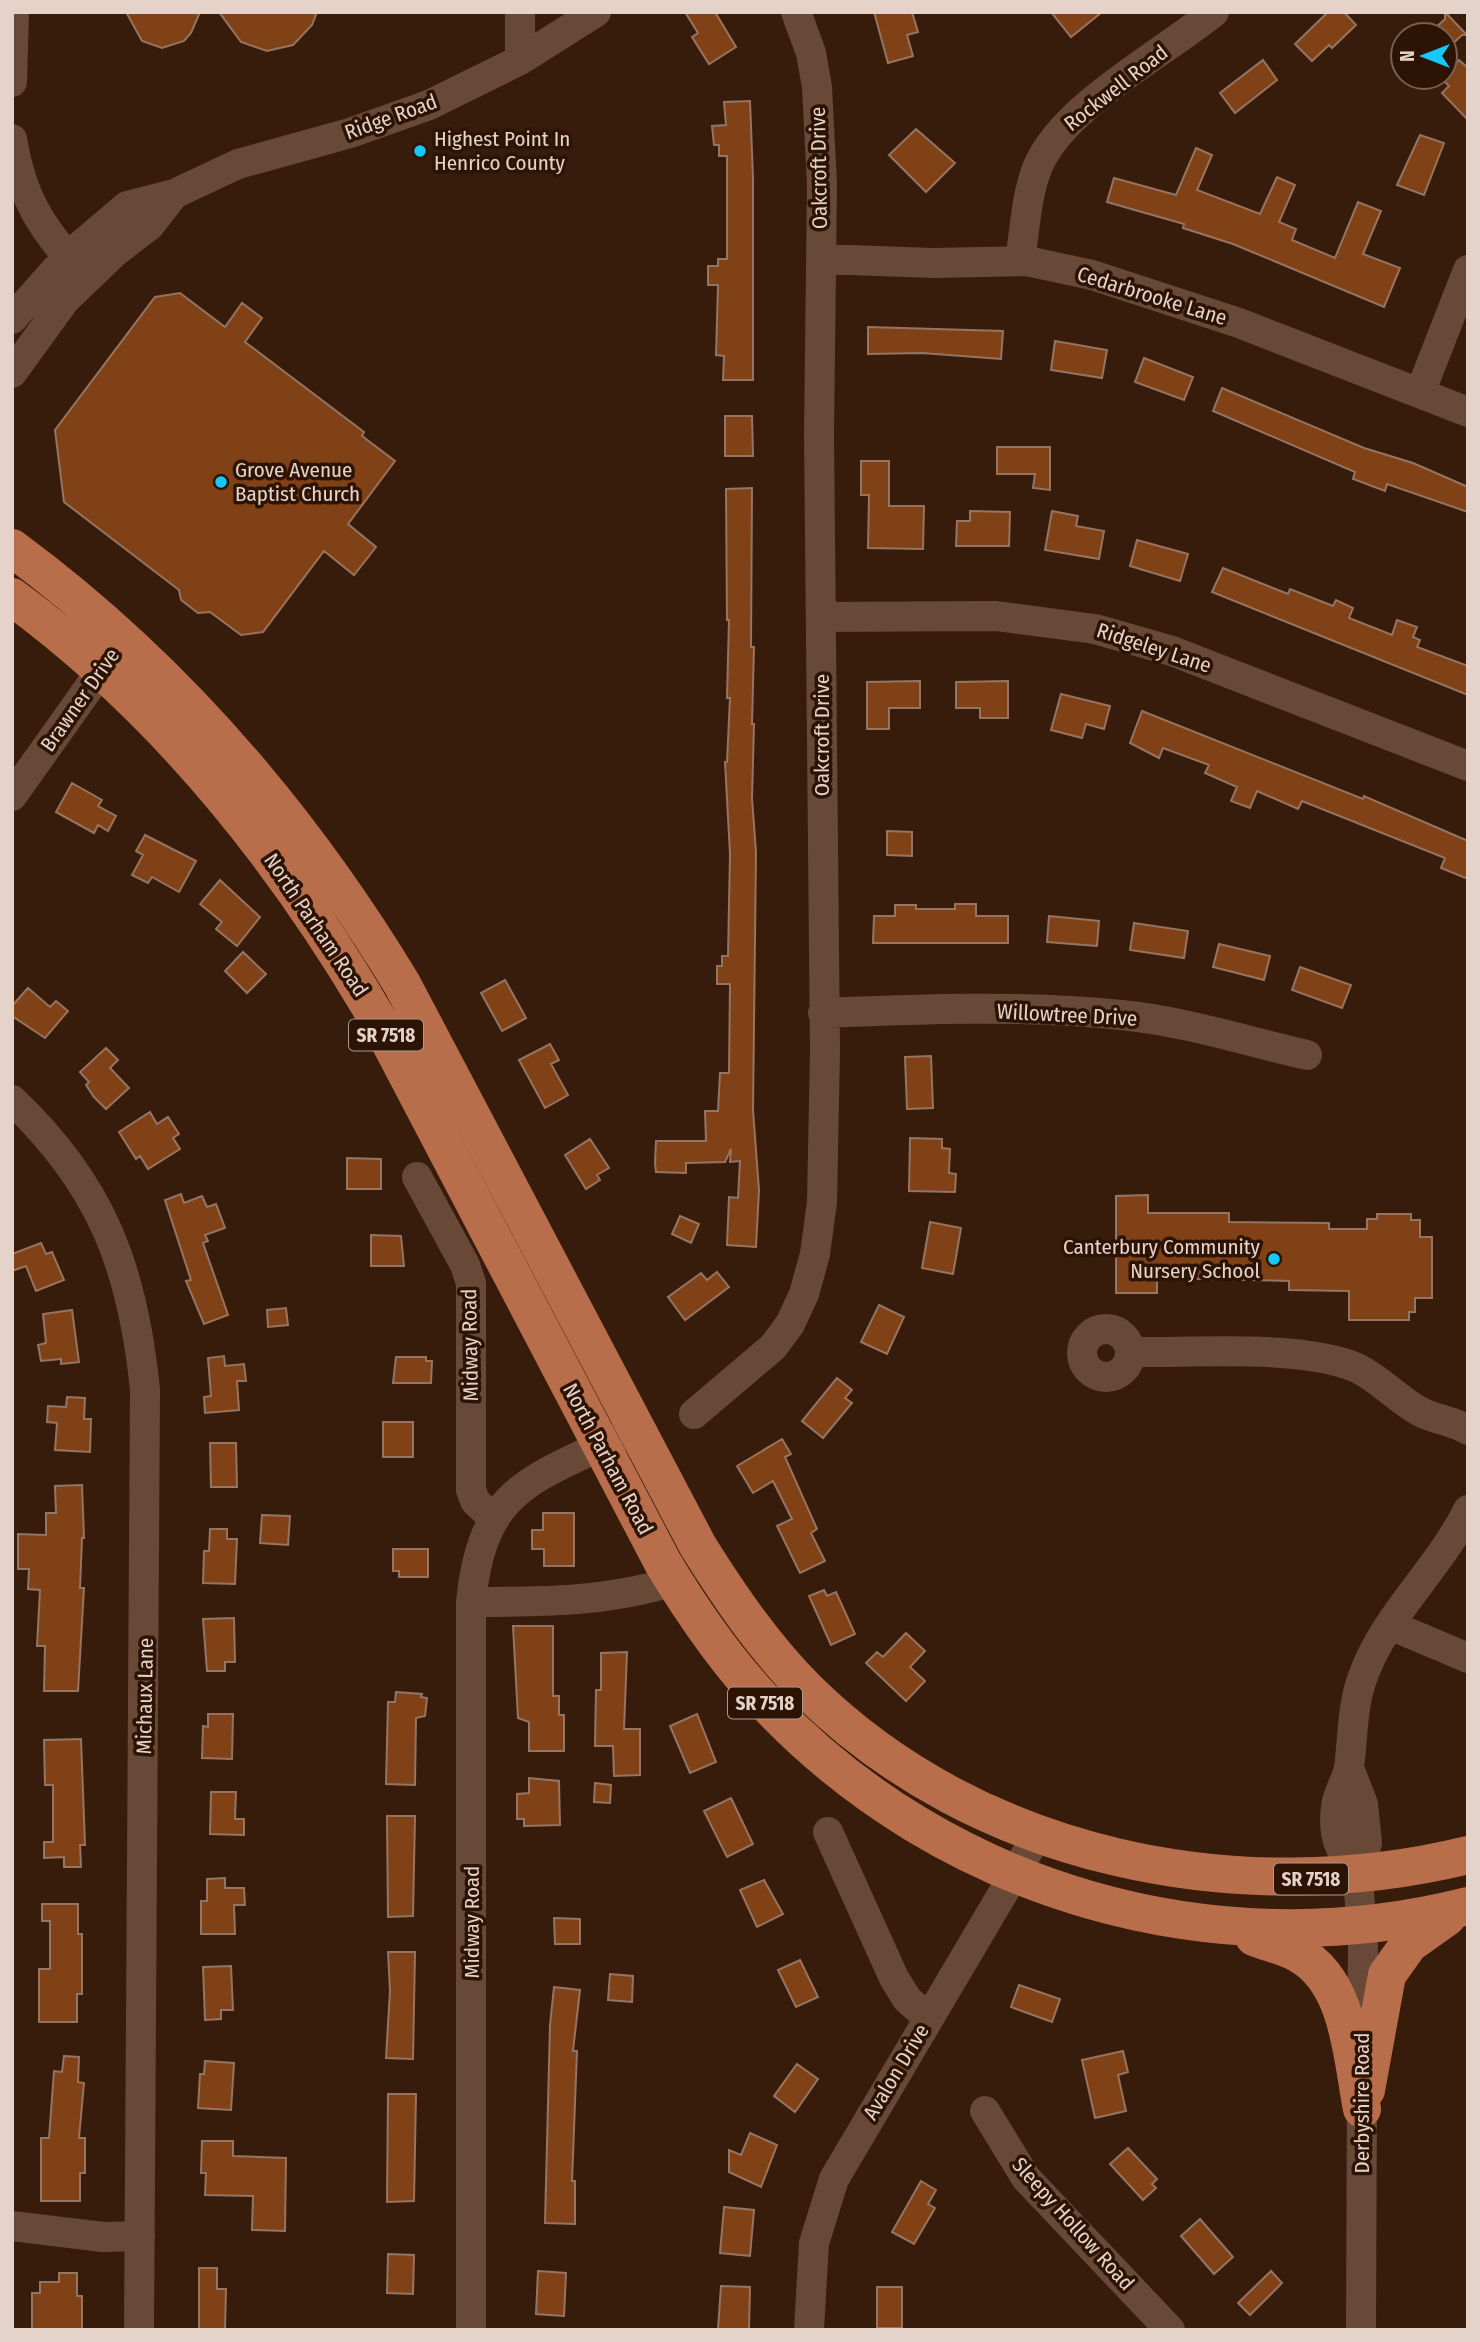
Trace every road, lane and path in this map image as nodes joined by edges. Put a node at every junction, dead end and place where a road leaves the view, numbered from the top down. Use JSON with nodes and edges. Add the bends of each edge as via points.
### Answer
{"nodes":[{"id":1,"x":14,"y":12,"type":"edge"},
{"id":2,"x":520,"y":12,"type":"edge"},
{"id":3,"x":596,"y":12,"type":"edge"},
{"id":4,"x":796,"y":12,"type":"edge"},
{"id":5,"x":1213,"y":12,"type":"edge"},
{"id":6,"x":520,"y":60,"type":"junction"},
{"id":7,"x":12,"y":82,"type":"edge"},
{"id":8,"x":12,"y":139,"type":"edge"},
{"id":9,"x":821,"y":260,"type":"junction"},
{"id":10,"x":1020,"y":261,"type":"junction"},
{"id":11,"x":76,"y":267,"type":"junction"},
{"id":12,"x":1468,"y":270,"type":"edge"},
{"id":13,"x":12,"y":320,"type":"edge"},
{"id":14,"x":12,"y":373,"type":"edge"},
{"id":15,"x":1420,"y":393,"type":"junction"},
{"id":16,"x":1468,"y":412,"type":"edge"},
{"id":17,"x":12,"y":548,"type":"edge"},
{"id":18,"x":12,"y":597,"type":"edge"},
{"id":19,"x":822,"y":617,"type":"junction"},
{"id":20,"x":124,"y":639,"type":"junction"},
{"id":21,"x":102,"y":670,"type":"junction"},
{"id":22,"x":1468,"y":766,"type":"edge"},
{"id":23,"x":12,"y":796,"type":"edge"},
{"id":24,"x":823,"y":1013,"type":"junction"},
{"id":25,"x":1307,"y":1055,"type":"dead end"},
{"id":26,"x":12,"y":1100,"type":"edge"},
{"id":27,"x":417,"y":1177,"type":"dead end"},
{"id":28,"x":1130,"y":1352,"type":"dead end"},
{"id":29,"x":694,"y":1414,"type":"dead end"},
{"id":30,"x":636,"y":1429,"type":"junction"},
{"id":31,"x":1468,"y":1430,"type":"edge"},
{"id":32,"x":601,"y":1446,"type":"junction"},
{"id":33,"x":1468,"y":1510,"type":"edge"},
{"id":34,"x":492,"y":1518,"type":"junction"},
{"id":35,"x":674,"y":1581,"type":"junction"},
{"id":36,"x":471,"y":1602,"type":"junction"},
{"id":37,"x":1390,"y":1625,"type":"junction"},
{"id":38,"x":1468,"y":1658,"type":"edge"},
{"id":39,"x":828,"y":1832,"type":"dead end"},
{"id":40,"x":1038,"y":1834,"type":"junction"},
{"id":41,"x":1468,"y":1855,"type":"edge"},
{"id":42,"x":1015,"y":1876,"type":"junction"},
{"id":43,"x":1358,"y":1876,"type":"junction"},
{"id":44,"x":1463,"y":1908,"type":"edge"},
{"id":45,"x":1362,"y":1926,"type":"junction"},
{"id":46,"x":1229,"y":1927,"type":"junction"},
{"id":47,"x":928,"y":2018,"type":"junction"},
{"id":48,"x":1362,"y":2109,"type":"junction"},
{"id":49,"x":985,"y":2111,"type":"dead end"},
{"id":50,"x":12,"y":2226,"type":"edge"},
{"id":51,"x":140,"y":2236,"type":"junction"},
{"id":52,"x":139,"y":2330,"type":"edge"},
{"id":53,"x":471,"y":2330,"type":"edge"},
{"id":54,"x":809,"y":2330,"type":"edge"},
{"id":55,"x":1170,"y":2330,"type":"edge"},
{"id":56,"x":1361,"y":2330,"type":"edge"}],
"edges":[{"from":1,"to":7,"type":"street"},
{"from":2,"to":6,"type":"street"},
{"from":3,"to":6,"type":"street","name":"Ridge Road"},
{"from":4,"to":9,"type":"street","name":"Oakcroft Drive","via":[[817,87]]},
{"from":5,"to":10,"type":"street","name":"Rockwell Road","via":[[1093,101],[1056,136],[1034,177]]},
{"from":6,"to":11,"type":"street","name":"Ridge Road","via":[[403,116],[238,164],[174,194],[127,206]]},
{"from":8,"to":11,"type":"street","via":[[27,199]]},
{"from":9,"to":10,"type":"street","name":"Cedarbrooke Lane"},
{"from":9,"to":19,"type":"street","name":"Oakcroft Drive"},
{"from":10,"to":15,"type":"street","name":"Cedarbrooke Lane","via":[[1092,275],[1159,295]]},
{"from":11,"to":13,"type":"street","name":"Ridge Road"},
{"from":11,"to":14,"type":"street","name":"Ridge Road"},
{"from":12,"to":15,"type":"street"},
{"from":15,"to":16,"type":"street","name":"Cedarbrooke Lane"},
{"from":17,"to":20,"type":"highway","name":"North Parham Road","number":"SR 7518"},
{"from":18,"to":21,"type":"highway","name":"North Parham Road","number":"SR 7518"},
{"from":19,"to":22,"type":"street","name":"Ridgeley Lane","via":[[996,616],[1095,629],[1172,651]]},
{"from":19,"to":24,"type":"street","name":"Oakcroft Drive"},
{"from":20,"to":21,"type":"street","name":"Brawner Drive"},
{"from":20,"to":30,"type":"highway","name":"North Parham Road","number":"SR 7518","via":[[263,784],[359,912],[402,984]]},
{"from":21,"to":23,"type":"street","name":"Brawner Drive"},
{"from":21,"to":32,"type":"highway","name":"North Parham Road","number":"SR 7518","via":[[226,801],[274,860],[340,956]]},
{"from":24,"to":25,"type":"street","name":"Willowtree Drive","via":[[1122,1015]]},
{"from":24,"to":29,"type":"street","name":"Oakcroft Drive","via":[[822,1202],[804,1294],[790,1324],[772,1347]]},
{"from":26,"to":51,"type":"street","name":"Michaux Lane","via":[[54,1142],[95,1203],[128,1284],[139,1334],[147,1451]]},
{"from":27,"to":34,"type":"street","name":"Midway Road","via":[[471,1283],[471,1490]]},
{"from":28,"to":31,"type":"street","via":[[1280,1353],[1339,1361],[1360,1370],[1416,1410]]},
{"from":30,"to":32,"type":"street","name":"Midway Road"},
{"from":30,"to":40,"type":"highway","name":"North Parham Road","number":"SR 7518","via":[[723,1587],[751,1627],[807,1690],[843,1722],[949,1794]]},
{"from":32,"to":34,"type":"street","name":"Midway Road","via":[[528,1482]]},
{"from":32,"to":35,"type":"highway","name":"North Parham Road","number":"SR 7518"},
{"from":33,"to":37,"type":"street","via":[[1438,1562]]},
{"from":34,"to":36,"type":"street","name":"Midway Road","via":[[475,1564]]},
{"from":35,"to":36,"type":"street","via":[[583,1600]]},
{"from":35,"to":42,"type":"highway","name":"North Parham Road","number":"SR 7518","via":[[739,1673],[814,1751],[906,1820]]},
{"from":36,"to":53,"type":"street","name":"Midway Road"},
{"from":37,"to":38,"type":"street"},
{"from":37,"to":43,"type":"street","name":"Derbyshire Road","via":[[1362,1681],[1350,1733],[1349,1768],[1363,1804],[1367,1843]]},
{"from":39,"to":47,"type":"street","via":[[894,1978],[907,1999]]},
{"from":40,"to":42,"type":"street","name":"Avalon Drive"},
{"from":40,"to":43,"type":"highway","name":"North Parham Road","number":"SR 7518","via":[[1102,1854],[1206,1873],[1296,1879]]},
{"from":41,"to":43,"type":"highway","name":"North Parham Road","number":"SR 7518"},
{"from":42,"to":46,"type":"highway","name":"North Parham Road","number":"SR 7518","via":[[1131,1912]]},
{"from":42,"to":47,"type":"street","name":"Avalon Drive"},
{"from":43,"to":45,"type":"street","name":"Derbyshire Road"},
{"from":44,"to":45,"type":"highway","name":"North Parham Road","number":"SR 7518"},
{"from":44,"to":48,"type":"highway","via":[[1409,1944],[1387,1975]]},
{"from":45,"to":46,"type":"highway","name":"North Parham Road","number":"SR 7518"},
{"from":45,"to":48,"type":"street","name":"Derbyshire Road"},
{"from":46,"to":48,"type":"highway","via":[[1299,1954],[1326,1979],[1338,2000]]},
{"from":47,"to":54,"type":"street","name":"Avalon Drive","via":[[853,2142],[823,2206],[814,2242]]},
{"from":48,"to":56,"type":"street","name":"Derbyshire Road"},
{"from":49,"to":55,"type":"street","name":"Sleepy Hollow Road","via":[[1026,2178]]},
{"from":50,"to":51,"type":"street","via":[[103,2237]]},
{"from":51,"to":52,"type":"street","name":"Michaux Lane"}]}
